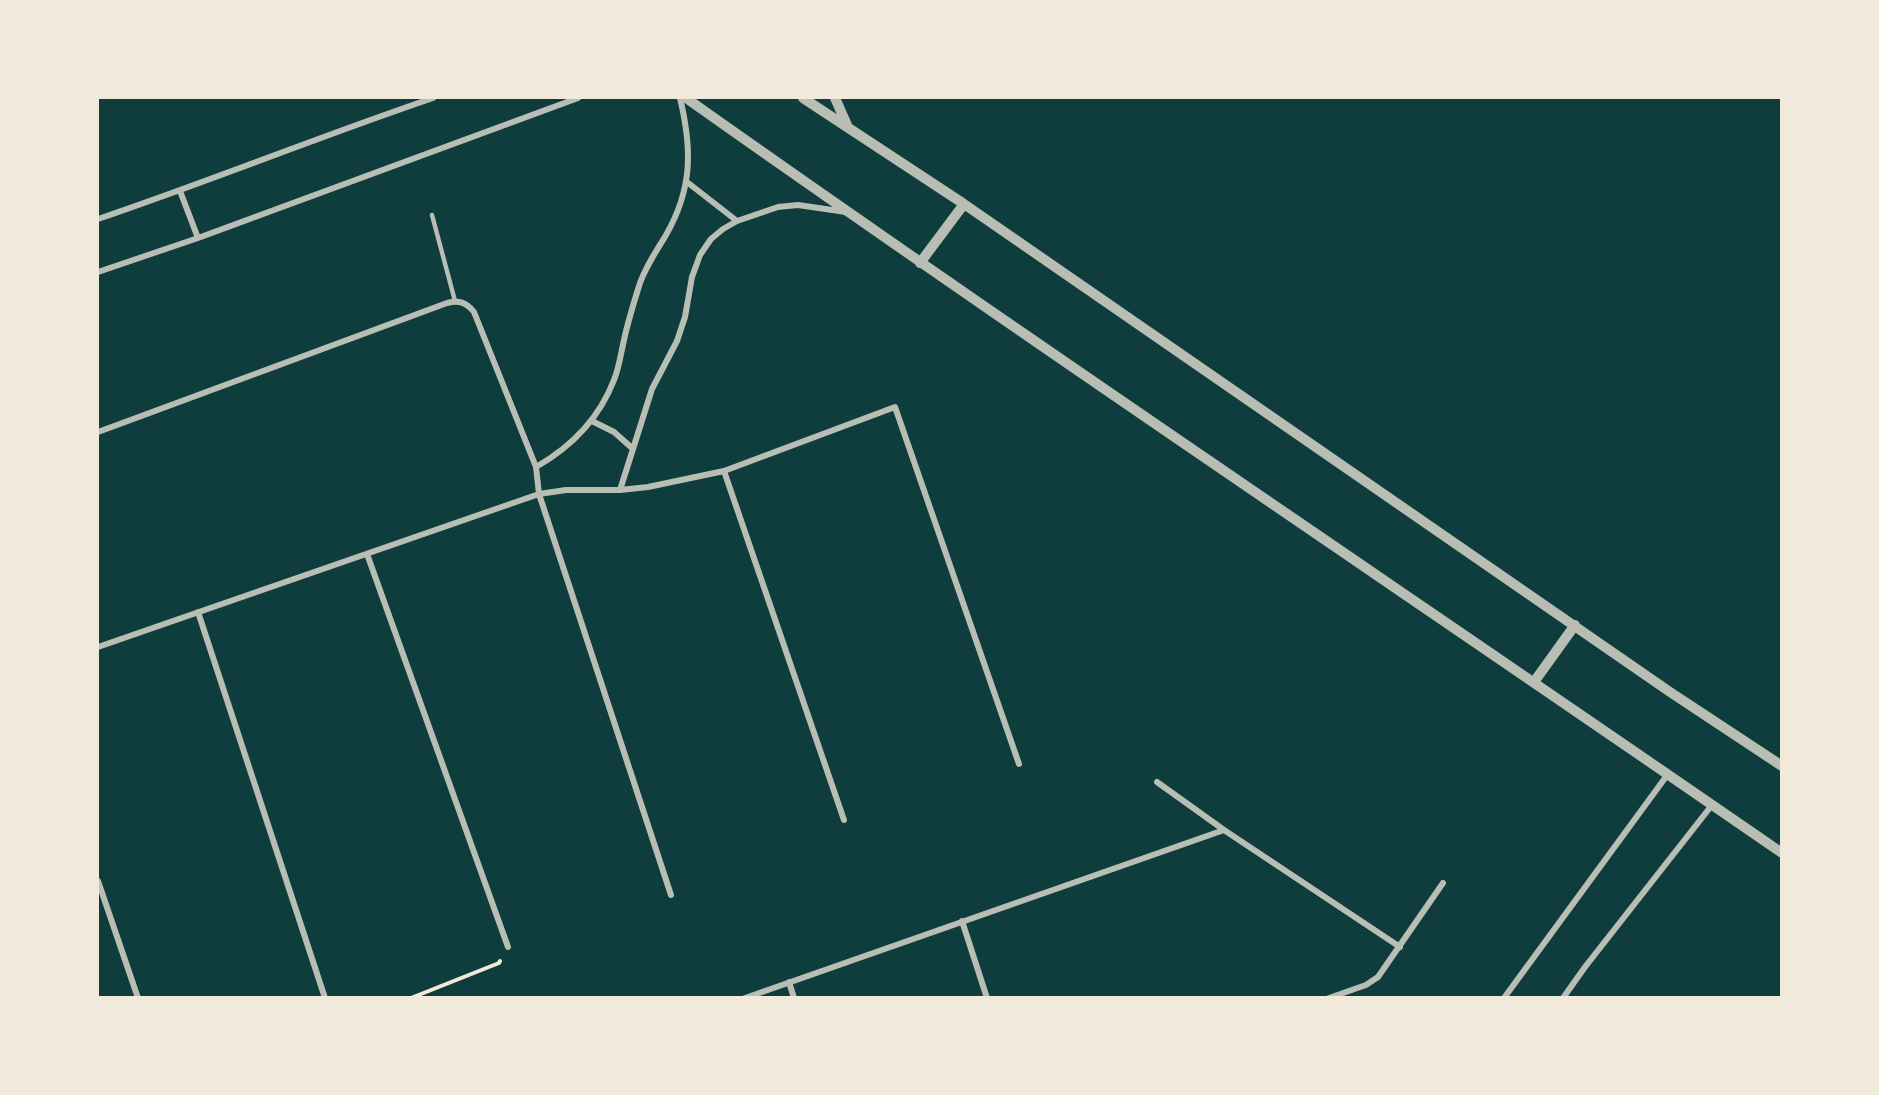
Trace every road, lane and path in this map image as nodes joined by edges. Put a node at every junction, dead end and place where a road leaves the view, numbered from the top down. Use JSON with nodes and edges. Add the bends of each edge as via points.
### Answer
{"nodes":[{"id":1,"x":433,"y":98,"type":"edge"},
{"id":2,"x":578,"y":98,"type":"edge"},
{"id":3,"x":680,"y":98,"type":"edge"},
{"id":4,"x":686,"y":98,"type":"edge"},
{"id":5,"x":803,"y":98,"type":"edge"},
{"id":6,"x":835,"y":98,"type":"edge"},
{"id":7,"x":847,"y":125,"type":"junction"},
{"id":8,"x":687,"y":182,"type":"junction"},
{"id":9,"x":180,"y":191,"type":"junction"},
{"id":10,"x":964,"y":204,"type":"junction"},
{"id":11,"x":849,"y":213,"type":"junction"},
{"id":12,"x":432,"y":215,"type":"dead end"},
{"id":13,"x":98,"y":219,"type":"edge"},
{"id":14,"x":736,"y":221,"type":"junction"},
{"id":15,"x":198,"y":238,"type":"junction"},
{"id":16,"x":920,"y":263,"type":"junction"},
{"id":17,"x":98,"y":272,"type":"edge"},
{"id":18,"x":455,"y":301,"type":"junction"},
{"id":19,"x":592,"y":421,"type":"junction"},
{"id":20,"x":98,"y":432,"type":"edge"},
{"id":21,"x":632,"y":448,"type":"junction"},
{"id":22,"x":536,"y":467,"type":"junction"},
{"id":23,"x":724,"y":471,"type":"junction"},
{"id":24,"x":620,"y":490,"type":"junction"},
{"id":25,"x":539,"y":494,"type":"junction"},
{"id":26,"x":367,"y":554,"type":"junction"},
{"id":27,"x":198,"y":612,"type":"junction"},
{"id":28,"x":1575,"y":625,"type":"junction"},
{"id":29,"x":98,"y":647,"type":"edge"},
{"id":30,"x":1534,"y":682,"type":"junction"},
{"id":31,"x":1019,"y":764,"type":"dead end"},
{"id":32,"x":1782,"y":766,"type":"edge"},
{"id":33,"x":1668,"y":774,"type":"junction"},
{"id":34,"x":1157,"y":782,"type":"dead end"},
{"id":35,"x":1712,"y":805,"type":"junction"},
{"id":36,"x":844,"y":820,"type":"dead end"},
{"id":37,"x":1224,"y":830,"type":"junction"},
{"id":38,"x":1782,"y":853,"type":"edge"},
{"id":39,"x":98,"y":881,"type":"edge"},
{"id":40,"x":1443,"y":883,"type":"dead end"},
{"id":41,"x":671,"y":895,"type":"dead end"},
{"id":42,"x":962,"y":921,"type":"junction"},
{"id":43,"x":508,"y":947,"type":"joint"},
{"id":44,"x":1400,"y":947,"type":"junction"},
{"id":45,"x":789,"y":982,"type":"junction"},
{"id":46,"x":138,"y":998,"type":"edge"},
{"id":47,"x":325,"y":998,"type":"edge"},
{"id":48,"x":411,"y":998,"type":"edge"},
{"id":49,"x":745,"y":998,"type":"edge"},
{"id":50,"x":794,"y":998,"type":"edge"},
{"id":51,"x":987,"y":998,"type":"edge"},
{"id":52,"x":1329,"y":998,"type":"edge"},
{"id":53,"x":1504,"y":998,"type":"edge"},
{"id":54,"x":1563,"y":998,"type":"edge"}],
"edges":[{"from":1,"to":9,"type":"street"},
{"from":2,"to":15,"type":"street"},
{"from":3,"to":8,"type":"street","via":[[689,153]]},
{"from":4,"to":11,"type":"street"},
{"from":5,"to":7,"type":"street"},
{"from":6,"to":7,"type":"street"},
{"from":7,"to":10,"type":"street"},
{"from":8,"to":14,"type":"street"},
{"from":8,"to":19,"type":"street","via":[[680,207],[648,263],[615,379]]},
{"from":9,"to":13,"type":"street"},
{"from":9,"to":15,"type":"street"},
{"from":10,"to":16,"type":"street"},
{"from":10,"to":28,"type":"street"},
{"from":11,"to":14,"type":"street","via":[[798,205],[778,207]]},
{"from":11,"to":16,"type":"street"},
{"from":12,"to":18,"type":"lane"},
{"from":14,"to":21,"type":"street","via":[[711,239],[700,255],[677,341],[652,389]]},
{"from":15,"to":17,"type":"street"},
{"from":16,"to":30,"type":"street"},
{"from":18,"to":20,"type":"street"},
{"from":18,"to":22,"type":"street","via":[[468,305],[474,312]]},
{"from":19,"to":21,"type":"street","via":[[614,432]]},
{"from":19,"to":22,"type":"street","via":[[571,444]]},
{"from":21,"to":24,"type":"street"},
{"from":22,"to":25,"type":"street"},
{"from":23,"to":24,"type":"street"},
{"from":23,"to":31,"type":"street","via":[[896,407]]},
{"from":23,"to":36,"type":"street"},
{"from":24,"to":25,"type":"street"},
{"from":25,"to":26,"type":"street"},
{"from":25,"to":41,"type":"street"},
{"from":26,"to":27,"type":"street"},
{"from":26,"to":43,"type":"street"},
{"from":27,"to":29,"type":"street"},
{"from":27,"to":47,"type":"street"},
{"from":28,"to":30,"type":"street"},
{"from":28,"to":32,"type":"street"},
{"from":30,"to":33,"type":"street"},
{"from":33,"to":35,"type":"street"},
{"from":33,"to":53,"type":"street"},
{"from":34,"to":37,"type":"street"},
{"from":35,"to":38,"type":"street"},
{"from":35,"to":54,"type":"street"},
{"from":37,"to":42,"type":"street"},
{"from":37,"to":44,"type":"street"},
{"from":39,"to":46,"type":"street"},
{"from":40,"to":44,"type":"street"},
{"from":42,"to":45,"type":"street"},
{"from":42,"to":51,"type":"street"},
{"from":43,"to":48,"type":"path","via":[[499,963]]},
{"from":44,"to":52,"type":"street","via":[[1366,985]]},
{"from":45,"to":49,"type":"street"},
{"from":45,"to":50,"type":"street"}]}
